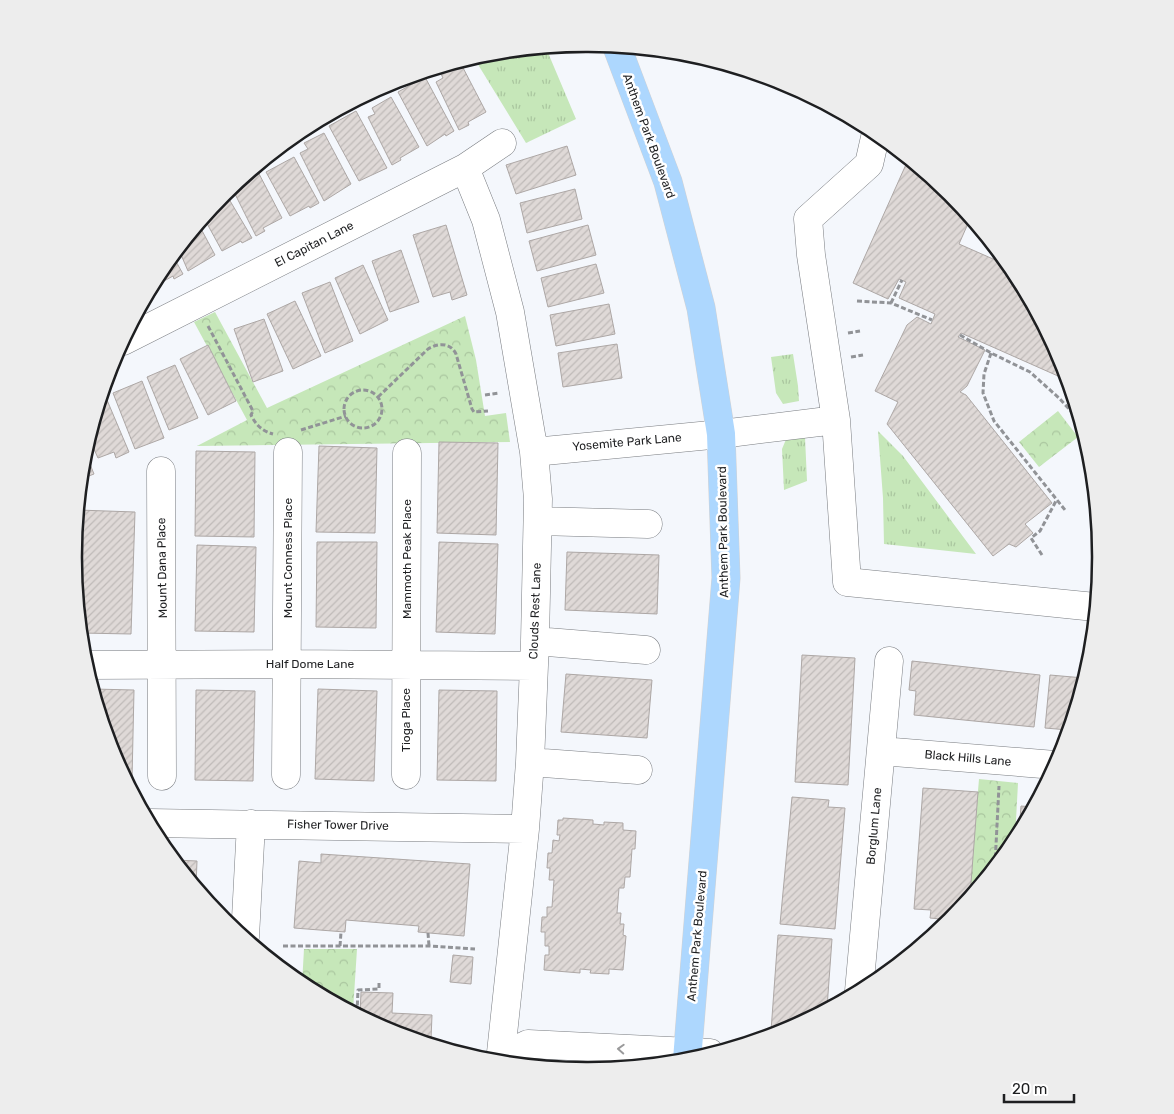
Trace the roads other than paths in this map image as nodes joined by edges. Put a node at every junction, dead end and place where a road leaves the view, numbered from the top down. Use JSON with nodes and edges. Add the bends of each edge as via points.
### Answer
{"nodes":[{"id":1,"x":620,"y":54,"type":"edge"},
{"id":2,"x":502,"y":142,"type":"dead end"},
{"id":3,"x":874,"y":143,"type":"edge"},
{"id":4,"x":465,"y":168,"type":"junction"},
{"id":5,"x":134,"y":335,"type":"edge"},
{"id":6,"x":836,"y":420,"type":"junction"},
{"id":7,"x":721,"y":434,"type":"junction"},
{"id":8,"x":288,"y":440,"type":"road end"},
{"id":9,"x":534,"y":452,"type":"junction"},
{"id":10,"x":407,"y":453,"type":"dead end"},
{"id":11,"x":161,"y":471,"type":"dead end"},
{"id":12,"x":538,"y":521,"type":"junction"},
{"id":13,"x":648,"y":524,"type":"dead end"},
{"id":14,"x":1089,"y":605,"type":"edge"},
{"id":15,"x":646,"y":650,"type":"dead end"},
{"id":16,"x":534,"y":654,"type":"junction"},
{"id":17,"x":889,"y":662,"type":"dead end"},
{"id":18,"x":163,"y":664,"type":"junction"},
{"id":19,"x":288,"y":664,"type":"junction"},
{"id":20,"x":94,"y":665,"type":"edge"},
{"id":21,"x":406,"y":665,"type":"junction"},
{"id":22,"x":881,"y":750,"type":"junction"},
{"id":23,"x":530,"y":762,"type":"junction"},
{"id":24,"x":1046,"y":764,"type":"edge"},
{"id":25,"x":638,"y":770,"type":"dead end"},
{"id":26,"x":286,"y":775,"type":"dead end"},
{"id":27,"x":406,"y":775,"type":"dead end"},
{"id":28,"x":162,"y":776,"type":"dead end"},
{"id":29,"x":159,"y":823,"type":"edge"},
{"id":30,"x":251,"y":824,"type":"junction"},
{"id":31,"x":525,"y":829,"type":"junction"},
{"id":32,"x":245,"y":928,"type":"edge"},
{"id":33,"x":861,"y":980,"type":"edge"},
{"id":34,"x":695,"y":1049,"type":"edge"},
{"id":35,"x":504,"y":1054,"type":"edge"},
{"id":36,"x":674,"y":1054,"type":"edge"},
{"id":37,"x":511,"y":1055,"type":"edge"}],
"edges":[{"from":1,"to":7,"type":"main road","name":"Anthem Park Boulevard","via":[[668,182],[701,308]]},
{"from":2,"to":4,"type":"street","name":"El Capitan Lane"},
{"from":3,"to":6,"type":"street","via":[[869,164],[808,219]]},
{"from":4,"to":5,"type":"street","name":"El Capitan Lane"},
{"from":4,"to":9,"type":"street","name":"Clouds Rest Lane","via":[[486,220],[510,312]]},
{"from":6,"to":7,"type":"street","name":"Yosemite Park Lane"},
{"from":6,"to":14,"type":"street","via":[[847,582]]},
{"from":7,"to":9,"type":"street","name":"Yosemite Park Lane"},
{"from":7,"to":34,"type":"main road","name":"Anthem Park Boulevard","via":[[726,578]]},
{"from":8,"to":19,"type":"street","name":"Mount Conness Place"},
{"from":9,"to":12,"type":"street","name":"Clouds Rest Lane"},
{"from":10,"to":21,"type":"street","name":"Mammoth Peak Place"},
{"from":11,"to":18,"type":"street","name":"Mount Dana Place"},
{"from":12,"to":13,"type":"street"},
{"from":12,"to":16,"type":"street","name":"Clouds Rest Lane"},
{"from":15,"to":16,"type":"street","name":"Half Dome Lane"},
{"from":16,"to":21,"type":"street","name":"Half Dome Lane"},
{"from":16,"to":23,"type":"street","name":"Clouds Rest Lane"},
{"from":17,"to":22,"type":"street","name":"Borglum Lane"},
{"from":18,"to":19,"type":"street","name":"Half Dome Lane"},
{"from":18,"to":20,"type":"street","name":"Half Dome Lane"},
{"from":18,"to":28,"type":"street","name":"Mount Dana Place"},
{"from":19,"to":21,"type":"street","name":"Half Dome Lane"},
{"from":19,"to":26,"type":"street","name":"Mount Conness Place"},
{"from":21,"to":27,"type":"street","name":"Tioga Place"},
{"from":22,"to":24,"type":"street","name":"Black Hills Lane"},
{"from":22,"to":33,"type":"street","name":"Borglum Lane"},
{"from":23,"to":25,"type":"street"},
{"from":23,"to":31,"type":"street","name":"Clouds Rest Lane"},
{"from":29,"to":30,"type":"street","name":"Fisher Tower Drive"},
{"from":30,"to":31,"type":"street","name":"Fisher Tower Drive"},
{"from":30,"to":32,"type":"street"},
{"from":31,"to":35,"type":"street","name":"Clouds Rest Lane"},
{"from":36,"to":37,"type":"street","one_way":true,"via":[[528,1044]]}]}
